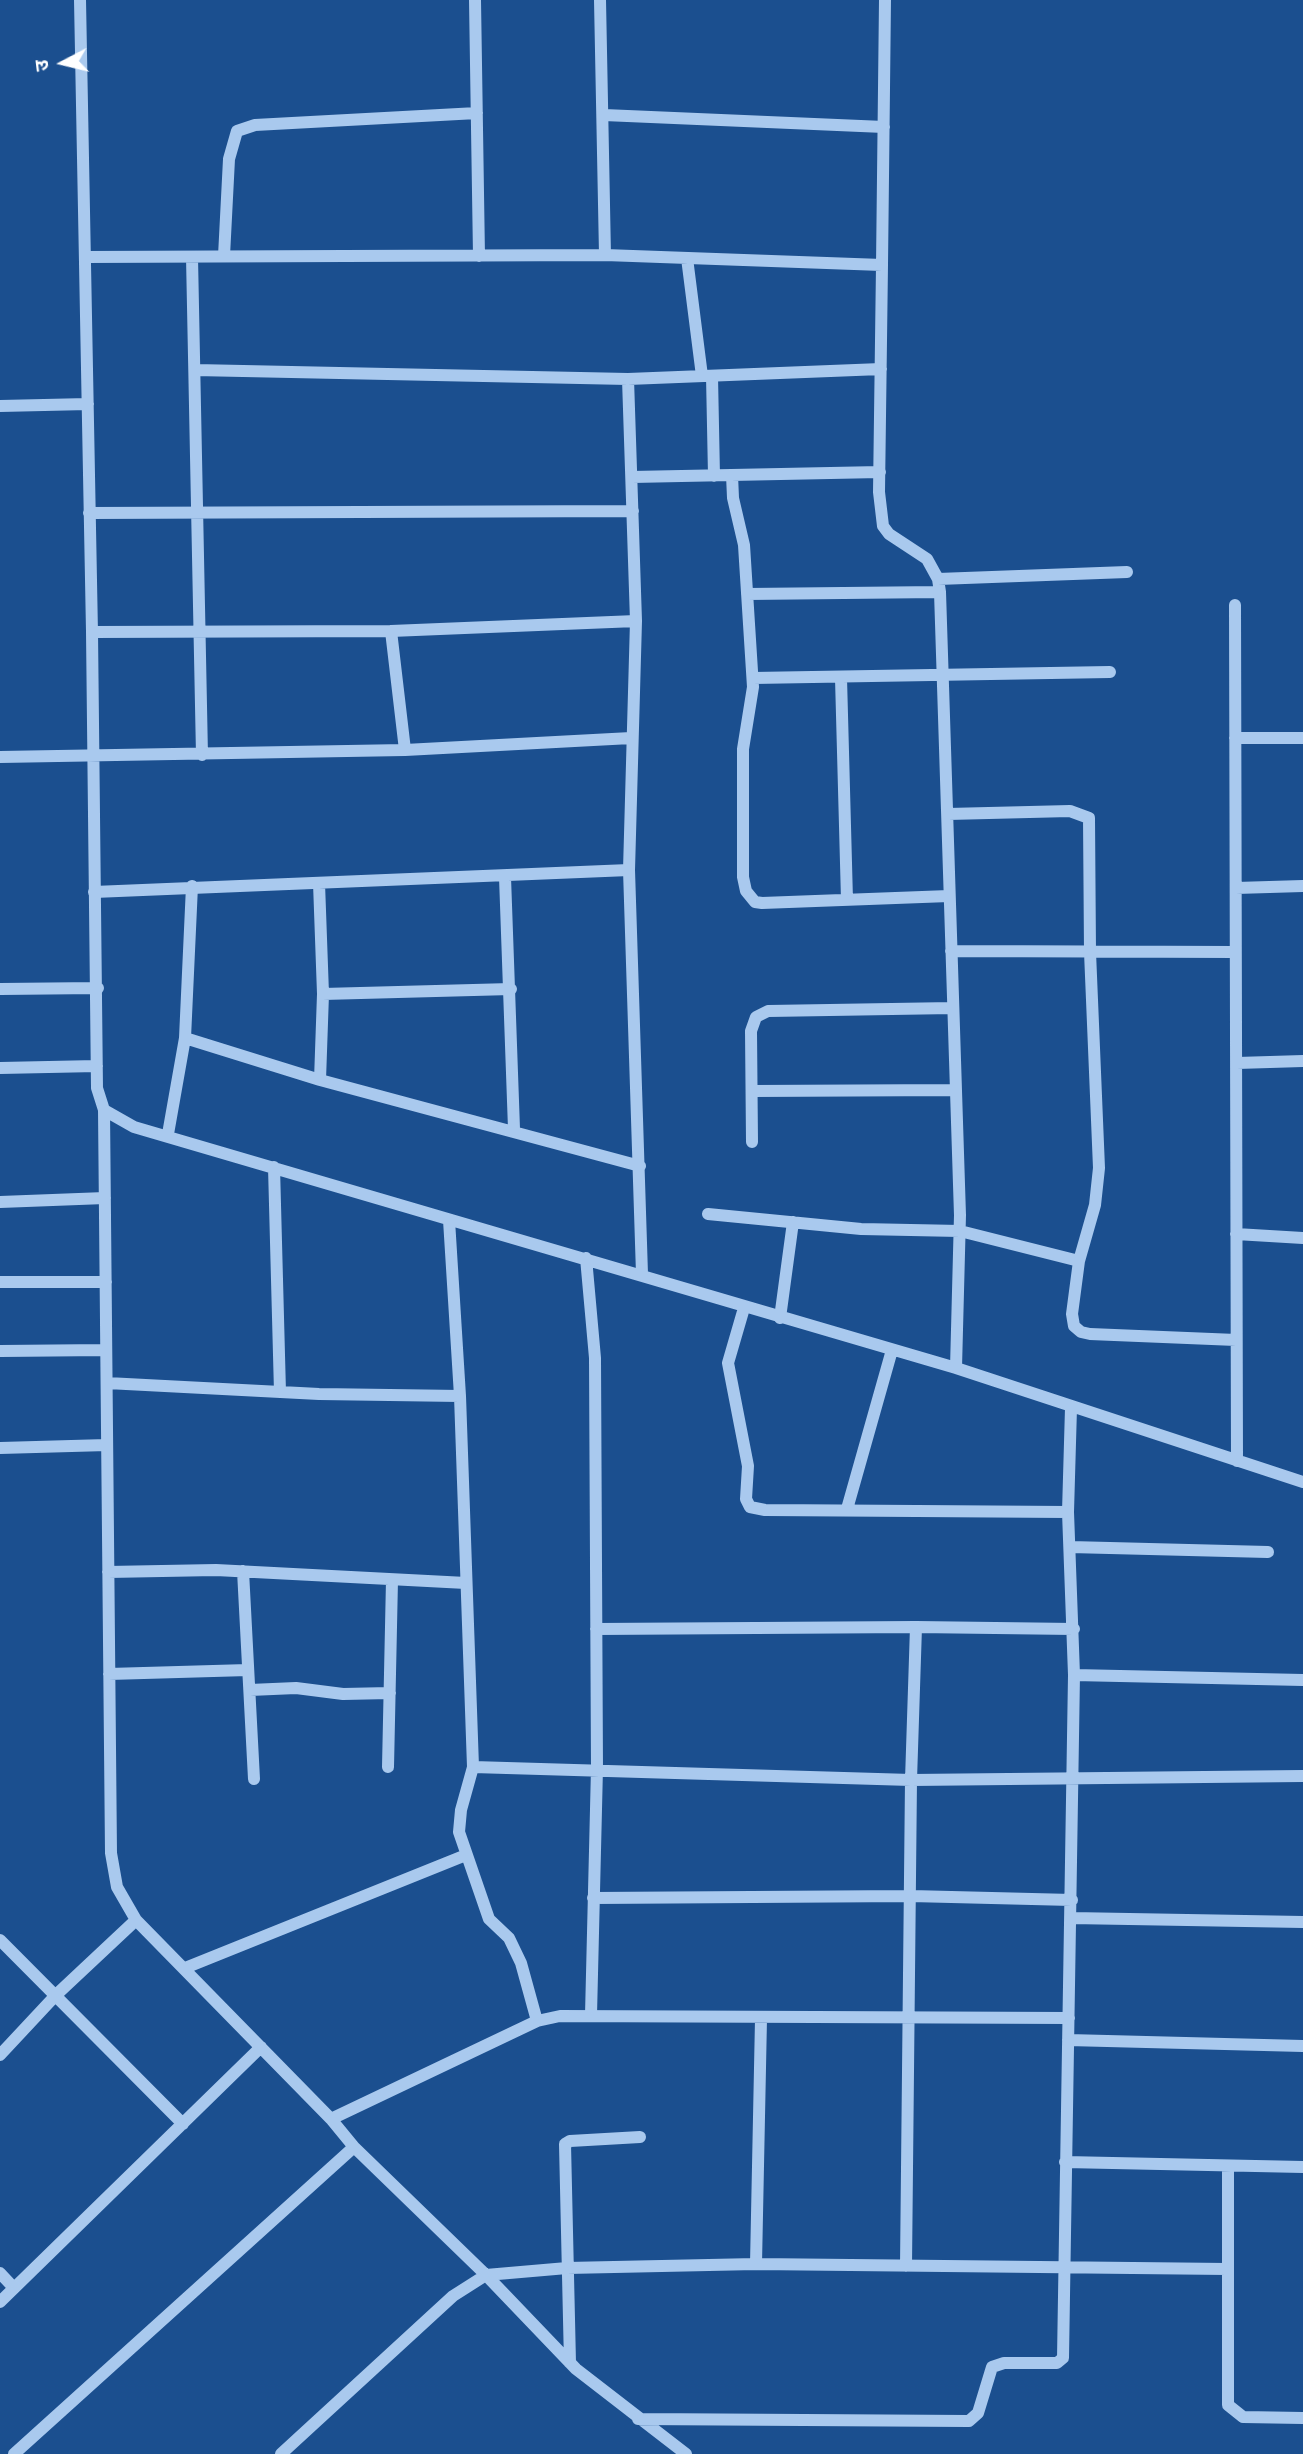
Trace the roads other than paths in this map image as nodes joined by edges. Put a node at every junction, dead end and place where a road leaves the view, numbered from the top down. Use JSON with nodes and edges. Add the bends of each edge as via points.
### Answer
{"nodes":[{"id":1,"x":79,"y":0,"type":"edge"},
{"id":2,"x":475,"y":0,"type":"edge"},
{"id":3,"x":600,"y":0,"type":"edge"},
{"id":4,"x":878,"y":0,"type":"edge"},
{"id":5,"x":887,"y":0,"type":"edge"},
{"id":6,"x":477,"y":113,"type":"junction"},
{"id":7,"x":604,"y":115,"type":"junction"},
{"id":8,"x":884,"y":127,"type":"junction"},
{"id":9,"x":605,"y":255,"type":"junction"},
{"id":10,"x":224,"y":256,"type":"junction"},
{"id":11,"x":479,"y":256,"type":"junction"},
{"id":12,"x":85,"y":257,"type":"junction"},
{"id":13,"x":192,"y":257,"type":"junction"},
{"id":14,"x":687,"y":258,"type":"junction"},
{"id":15,"x":882,"y":265,"type":"junction"},
{"id":16,"x":881,"y":369,"type":"junction"},
{"id":17,"x":195,"y":370,"type":"junction"},
{"id":18,"x":707,"y":376,"type":"junction"},
{"id":19,"x":628,"y":379,"type":"junction"},
{"id":20,"x":88,"y":404,"type":"junction"},
{"id":21,"x":0,"y":406,"type":"edge"},
{"id":22,"x":880,"y":472,"type":"junction"},
{"id":23,"x":732,"y":475,"type":"junction"},
{"id":24,"x":714,"y":476,"type":"junction"},
{"id":25,"x":632,"y":477,"type":"junction"},
{"id":26,"x":198,"y":510,"type":"junction"},
{"id":27,"x":632,"y":511,"type":"junction"},
{"id":28,"x":89,"y":513,"type":"junction"},
{"id":29,"x":1127,"y":572,"type":"dead end"},
{"id":30,"x":939,"y":585,"type":"junction"},
{"id":31,"x":747,"y":594,"type":"junction"},
{"id":32,"x":1235,"y":605,"type":"dead end"},
{"id":33,"x":636,"y":621,"type":"junction"},
{"id":34,"x":391,"y":631,"type":"junction"},
{"id":35,"x":92,"y":632,"type":"junction"},
{"id":36,"x":200,"y":632,"type":"junction"},
{"id":37,"x":1110,"y":672,"type":"dead end"},
{"id":38,"x":945,"y":677,"type":"junction"},
{"id":39,"x":752,"y":678,"type":"junction"},
{"id":40,"x":841,"y":678,"type":"junction"},
{"id":41,"x":631,"y":738,"type":"junction"},
{"id":42,"x":1235,"y":738,"type":"junction"},
{"id":43,"x":1303,"y":738,"type":"edge"},
{"id":44,"x":405,"y":750,"type":"junction"},
{"id":45,"x":94,"y":755,"type":"junction"},
{"id":46,"x":202,"y":755,"type":"junction"},
{"id":47,"x":0,"y":757,"type":"edge"},
{"id":48,"x":948,"y":814,"type":"junction"},
{"id":49,"x":629,"y":870,"type":"junction"},
{"id":50,"x":505,"y":877,"type":"junction"},
{"id":51,"x":319,"y":883,"type":"junction"},
{"id":52,"x":192,"y":886,"type":"junction"},
{"id":53,"x":1303,"y":886,"type":"edge"},
{"id":54,"x":1236,"y":888,"type":"junction"},
{"id":55,"x":94,"y":892,"type":"junction"},
{"id":56,"x":950,"y":896,"type":"junction"},
{"id":57,"x":847,"y":900,"type":"junction"},
{"id":58,"x":951,"y":951,"type":"junction"},
{"id":59,"x":1090,"y":951,"type":"junction"},
{"id":60,"x":1235,"y":951,"type":"junction"},
{"id":61,"x":98,"y":988,"type":"junction"},
{"id":62,"x":0,"y":989,"type":"edge"},
{"id":63,"x":511,"y":989,"type":"junction"},
{"id":64,"x":323,"y":994,"type":"junction"},
{"id":65,"x":953,"y":1008,"type":"junction"},
{"id":66,"x":185,"y":1038,"type":"junction"},
{"id":67,"x":1303,"y":1061,"type":"edge"},
{"id":68,"x":1237,"y":1063,"type":"junction"},
{"id":69,"x":97,"y":1066,"type":"junction"},
{"id":70,"x":0,"y":1068,"type":"edge"},
{"id":71,"x":320,"y":1080,"type":"junction"},
{"id":72,"x":956,"y":1090,"type":"junction"},
{"id":73,"x":752,"y":1091,"type":"junction"},
{"id":74,"x":104,"y":1110,"type":"junction"},
{"id":75,"x":514,"y":1129,"type":"junction"},
{"id":76,"x":168,"y":1134,"type":"junction"},
{"id":77,"x":752,"y":1142,"type":"dead end"},
{"id":78,"x":640,"y":1166,"type":"junction"},
{"id":79,"x":274,"y":1167,"type":"junction"},
{"id":80,"x":105,"y":1198,"type":"junction"},
{"id":81,"x":0,"y":1202,"type":"edge"},
{"id":82,"x":708,"y":1213,"type":"dead end"},
{"id":83,"x":449,"y":1220,"type":"junction"},
{"id":84,"x":793,"y":1222,"type":"junction"},
{"id":85,"x":960,"y":1231,"type":"junction"},
{"id":86,"x":1236,"y":1234,"type":"junction"},
{"id":87,"x":1303,"y":1238,"type":"edge"},
{"id":88,"x":586,"y":1258,"type":"junction"},
{"id":89,"x":1079,"y":1261,"type":"junction"},
{"id":90,"x":642,"y":1274,"type":"junction"},
{"id":91,"x":0,"y":1282,"type":"edge"},
{"id":92,"x":106,"y":1282,"type":"junction"},
{"id":93,"x":744,"y":1308,"type":"junction"},
{"id":94,"x":780,"y":1318,"type":"junction"},
{"id":95,"x":1236,"y":1340,"type":"junction"},
{"id":96,"x":107,"y":1350,"type":"junction"},
{"id":97,"x":892,"y":1350,"type":"junction"},
{"id":98,"x":0,"y":1351,"type":"edge"},
{"id":99,"x":956,"y":1368,"type":"junction"},
{"id":100,"x":107,"y":1383,"type":"junction"},
{"id":101,"x":280,"y":1392,"type":"junction"},
{"id":102,"x":460,"y":1396,"type":"junction"},
{"id":103,"x":1071,"y":1408,"type":"junction"},
{"id":104,"x":107,"y":1445,"type":"junction"},
{"id":105,"x":0,"y":1448,"type":"edge"},
{"id":106,"x":1237,"y":1461,"type":"junction"},
{"id":107,"x":1303,"y":1482,"type":"edge"},
{"id":108,"x":847,"y":1509,"type":"junction"},
{"id":109,"x":1068,"y":1512,"type":"junction"},
{"id":110,"x":1070,"y":1547,"type":"junction"},
{"id":111,"x":1268,"y":1552,"type":"dead end"},
{"id":112,"x":243,"y":1571,"type":"junction"},
{"id":113,"x":108,"y":1572,"type":"junction"},
{"id":114,"x":391,"y":1580,"type":"junction"},
{"id":115,"x":466,"y":1583,"type":"junction"},
{"id":116,"x":916,"y":1627,"type":"junction"},
{"id":117,"x":596,"y":1629,"type":"junction"},
{"id":118,"x":1074,"y":1629,"type":"junction"},
{"id":119,"x":248,"y":1671,"type":"junction"},
{"id":120,"x":109,"y":1674,"type":"junction"},
{"id":121,"x":1074,"y":1675,"type":"junction"},
{"id":122,"x":1303,"y":1680,"type":"edge"},
{"id":123,"x":250,"y":1690,"type":"junction"},
{"id":124,"x":390,"y":1693,"type":"junction"},
{"id":125,"x":388,"y":1767,"type":"dead end"},
{"id":126,"x":473,"y":1767,"type":"junction"},
{"id":127,"x":597,"y":1768,"type":"junction"},
{"id":128,"x":1303,"y":1776,"type":"edge"},
{"id":129,"x":254,"y":1779,"type":"dead end"},
{"id":130,"x":911,"y":1780,"type":"junction"},
{"id":131,"x":1073,"y":1780,"type":"junction"},
{"id":132,"x":466,"y":1855,"type":"junction"},
{"id":133,"x":911,"y":1896,"type":"junction"},
{"id":134,"x":593,"y":1898,"type":"junction"},
{"id":135,"x":1072,"y":1900,"type":"junction"},
{"id":136,"x":1071,"y":1918,"type":"junction"},
{"id":137,"x":136,"y":1920,"type":"junction"},
{"id":138,"x":1303,"y":1922,"type":"edge"},
{"id":139,"x":0,"y":1940,"type":"edge"},
{"id":140,"x":185,"y":1968,"type":"junction"},
{"id":141,"x":56,"y":1994,"type":"junction"},
{"id":142,"x":591,"y":2015,"type":"junction"},
{"id":143,"x":910,"y":2017,"type":"junction"},
{"id":144,"x":1069,"y":2018,"type":"junction"},
{"id":145,"x":761,"y":2019,"type":"junction"},
{"id":146,"x":537,"y":2021,"type":"junction"},
{"id":147,"x":1068,"y":2040,"type":"junction"},
{"id":148,"x":1303,"y":2046,"type":"edge"},
{"id":149,"x":261,"y":2047,"type":"junction"},
{"id":150,"x":0,"y":2054,"type":"edge"},
{"id":151,"x":331,"y":2119,"type":"junction"},
{"id":152,"x":183,"y":2124,"type":"junction"},
{"id":153,"x":640,"y":2137,"type":"dead end"},
{"id":154,"x":354,"y":2147,"type":"junction"},
{"id":155,"x":1303,"y":2161,"type":"edge"},
{"id":156,"x":1065,"y":2162,"type":"junction"},
{"id":157,"x":1228,"y":2166,"type":"junction"},
{"id":158,"x":1303,"y":2167,"type":"edge"},
{"id":159,"x":756,"y":2264,"type":"junction"},
{"id":160,"x":906,"y":2266,"type":"junction"},
{"id":161,"x":567,"y":2267,"type":"junction"},
{"id":162,"x":1063,"y":2269,"type":"junction"},
{"id":163,"x":1227,"y":2269,"type":"junction"},
{"id":164,"x":0,"y":2273,"type":"edge"},
{"id":165,"x":486,"y":2275,"type":"junction"},
{"id":166,"x":15,"y":2288,"type":"junction"},
{"id":167,"x":0,"y":2302,"type":"edge"},
{"id":168,"x":570,"y":2363,"type":"junction"},
{"id":169,"x":1303,"y":2418,"type":"edge"},
{"id":170,"x":638,"y":2419,"type":"junction"},
{"id":171,"x":14,"y":2454,"type":"edge"},
{"id":172,"x":281,"y":2454,"type":"edge"},
{"id":173,"x":686,"y":2454,"type":"edge"}],
"edges":[{"from":1,"to":12,"type":"street"},
{"from":2,"to":6,"type":"street"},
{"from":3,"to":7,"type":"street"},
{"from":4,"to":5,"type":"street"},
{"from":5,"to":8,"type":"street"},
{"from":6,"to":10,"type":"street","via":[[254,125],[237,131],[229,159]]},
{"from":6,"to":11,"type":"street"},
{"from":7,"to":8,"type":"street"},
{"from":7,"to":9,"type":"street"},
{"from":8,"to":15,"type":"street"},
{"from":9,"to":11,"type":"street"},
{"from":9,"to":14,"type":"street"},
{"from":10,"to":11,"type":"street"},
{"from":10,"to":13,"type":"street"},
{"from":12,"to":13,"type":"street"},
{"from":12,"to":20,"type":"street"},
{"from":13,"to":17,"type":"street"},
{"from":14,"to":15,"type":"street"},
{"from":14,"to":18,"type":"street"},
{"from":15,"to":16,"type":"street"},
{"from":16,"to":18,"type":"street"},
{"from":16,"to":22,"type":"street"},
{"from":17,"to":19,"type":"street"},
{"from":17,"to":26,"type":"street"},
{"from":18,"to":19,"type":"street"},
{"from":18,"to":24,"type":"street"},
{"from":19,"to":25,"type":"street"},
{"from":20,"to":21,"type":"street"},
{"from":20,"to":28,"type":"street"},
{"from":22,"to":23,"type":"street"},
{"from":22,"to":30,"type":"street","via":[[883,526],[927,559]]},
{"from":23,"to":24,"type":"street"},
{"from":23,"to":31,"type":"street"},
{"from":24,"to":25,"type":"street"},
{"from":25,"to":27,"type":"street"},
{"from":26,"to":27,"type":"street"},
{"from":26,"to":28,"type":"street"},
{"from":26,"to":36,"type":"street"},
{"from":27,"to":33,"type":"street"},
{"from":28,"to":35,"type":"street"},
{"from":29,"to":30,"type":"street"},
{"from":30,"to":31,"type":"street"},
{"from":30,"to":38,"type":"street"},
{"from":31,"to":39,"type":"street"},
{"from":32,"to":42,"type":"street"},
{"from":33,"to":34,"type":"street"},
{"from":33,"to":41,"type":"street"},
{"from":34,"to":36,"type":"street"},
{"from":34,"to":44,"type":"street"},
{"from":35,"to":36,"type":"street"},
{"from":35,"to":45,"type":"street"},
{"from":36,"to":46,"type":"street"},
{"from":37,"to":38,"type":"street"},
{"from":38,"to":40,"type":"street"},
{"from":38,"to":48,"type":"street"},
{"from":39,"to":40,"type":"street"},
{"from":39,"to":57,"type":"street","via":[[743,749],[746,891],[762,903]]},
{"from":40,"to":57,"type":"street"},
{"from":41,"to":44,"type":"street"},
{"from":41,"to":49,"type":"street"},
{"from":42,"to":43,"type":"street"},
{"from":42,"to":54,"type":"street"},
{"from":44,"to":46,"type":"street"},
{"from":45,"to":46,"type":"street"},
{"from":45,"to":47,"type":"street"},
{"from":45,"to":55,"type":"street"},
{"from":48,"to":56,"type":"street"},
{"from":48,"to":59,"type":"street","via":[[1070,810],[1089,818]]},
{"from":49,"to":50,"type":"street"},
{"from":49,"to":78,"type":"street"},
{"from":50,"to":51,"type":"street"},
{"from":50,"to":63,"type":"street"},
{"from":51,"to":52,"type":"street"},
{"from":51,"to":64,"type":"street"},
{"from":52,"to":55,"type":"street"},
{"from":52,"to":66,"type":"street"},
{"from":53,"to":54,"type":"street"},
{"from":54,"to":60,"type":"street"},
{"from":55,"to":61,"type":"street"},
{"from":56,"to":57,"type":"street"},
{"from":56,"to":58,"type":"street"},
{"from":58,"to":59,"type":"street"},
{"from":58,"to":65,"type":"street"},
{"from":59,"to":60,"type":"street"},
{"from":59,"to":89,"type":"street","via":[[1099,1168],[1095,1205]]},
{"from":60,"to":68,"type":"street"},
{"from":61,"to":62,"type":"street"},
{"from":61,"to":69,"type":"street"},
{"from":63,"to":64,"type":"street"},
{"from":63,"to":75,"type":"street"},
{"from":64,"to":71,"type":"street"},
{"from":65,"to":72,"type":"street"},
{"from":65,"to":73,"type":"street","via":[[761,1013],[752,1022]]},
{"from":66,"to":71,"type":"street"},
{"from":66,"to":76,"type":"street"},
{"from":67,"to":68,"type":"street"},
{"from":68,"to":86,"type":"street"},
{"from":69,"to":70,"type":"street"},
{"from":69,"to":74,"type":"street"},
{"from":71,"to":75,"type":"street"},
{"from":72,"to":73,"type":"street"},
{"from":72,"to":85,"type":"street"},
{"from":73,"to":77,"type":"street"},
{"from":74,"to":76,"type":"street","via":[[134,1127]]},
{"from":74,"to":80,"type":"street"},
{"from":75,"to":78,"type":"street"},
{"from":76,"to":79,"type":"street"},
{"from":78,"to":90,"type":"street"},
{"from":79,"to":83,"type":"street"},
{"from":79,"to":101,"type":"street"},
{"from":80,"to":81,"type":"street"},
{"from":80,"to":92,"type":"street"},
{"from":82,"to":84,"type":"street"},
{"from":83,"to":88,"type":"street"},
{"from":83,"to":102,"type":"street"},
{"from":84,"to":85,"type":"street","via":[[874,1230]]},
{"from":84,"to":94,"type":"street"},
{"from":85,"to":89,"type":"street"},
{"from":85,"to":99,"type":"street"},
{"from":86,"to":87,"type":"street"},
{"from":86,"to":95,"type":"street"},
{"from":88,"to":90,"type":"street"},
{"from":88,"to":117,"type":"street","via":[[596,1358]]},
{"from":89,"to":95,"type":"street","via":[[1072,1314],[1074,1326],[1081,1332]]},
{"from":90,"to":93,"type":"street"},
{"from":91,"to":92,"type":"street"},
{"from":92,"to":96,"type":"street"},
{"from":93,"to":94,"type":"street"},
{"from":93,"to":108,"type":"street","via":[[727,1363],[748,1466],[747,1504],[765,1510]]},
{"from":94,"to":97,"type":"street"},
{"from":95,"to":106,"type":"street"},
{"from":96,"to":98,"type":"street"},
{"from":96,"to":100,"type":"street"},
{"from":97,"to":99,"type":"street"},
{"from":97,"to":108,"type":"street"},
{"from":99,"to":103,"type":"street"},
{"from":100,"to":101,"type":"street"},
{"from":100,"to":104,"type":"street"},
{"from":101,"to":102,"type":"street"},
{"from":102,"to":115,"type":"street"},
{"from":103,"to":106,"type":"street"},
{"from":103,"to":109,"type":"street"},
{"from":104,"to":105,"type":"street"},
{"from":104,"to":113,"type":"street"},
{"from":106,"to":107,"type":"street"},
{"from":108,"to":109,"type":"street"},
{"from":109,"to":110,"type":"street"},
{"from":110,"to":111,"type":"street"},
{"from":110,"to":118,"type":"street"},
{"from":112,"to":113,"type":"street"},
{"from":112,"to":114,"type":"street"},
{"from":112,"to":119,"type":"street"},
{"from":113,"to":120,"type":"street"},
{"from":114,"to":115,"type":"street"},
{"from":114,"to":124,"type":"street"},
{"from":115,"to":126,"type":"street"},
{"from":116,"to":117,"type":"street"},
{"from":116,"to":118,"type":"street"},
{"from":116,"to":130,"type":"street"},
{"from":117,"to":127,"type":"street"},
{"from":118,"to":121,"type":"street"},
{"from":119,"to":120,"type":"street"},
{"from":119,"to":123,"type":"street"},
{"from":120,"to":137,"type":"street","via":[[111,1853],[117,1887]]},
{"from":121,"to":122,"type":"street"},
{"from":121,"to":131,"type":"street"},
{"from":123,"to":124,"type":"street"},
{"from":123,"to":129,"type":"street"},
{"from":124,"to":125,"type":"street"},
{"from":126,"to":127,"type":"street"},
{"from":126,"to":132,"type":"street","via":[[459,1820]]},
{"from":127,"to":130,"type":"street"},
{"from":127,"to":134,"type":"street"},
{"from":128,"to":131,"type":"street"},
{"from":130,"to":131,"type":"street"},
{"from":130,"to":133,"type":"street"},
{"from":131,"to":135,"type":"street"},
{"from":132,"to":140,"type":"street"},
{"from":132,"to":146,"type":"street","via":[[489,1919],[509,1938],[521,1963]]},
{"from":133,"to":134,"type":"street"},
{"from":133,"to":135,"type":"street"},
{"from":133,"to":143,"type":"street"},
{"from":134,"to":142,"type":"street"},
{"from":135,"to":136,"type":"street"},
{"from":136,"to":138,"type":"street"},
{"from":136,"to":144,"type":"street"},
{"from":137,"to":140,"type":"street"},
{"from":137,"to":141,"type":"street"},
{"from":139,"to":141,"type":"street"},
{"from":140,"to":149,"type":"street"},
{"from":141,"to":150,"type":"street"},
{"from":141,"to":152,"type":"street"},
{"from":142,"to":145,"type":"street"},
{"from":142,"to":146,"type":"street"},
{"from":143,"to":144,"type":"street"},
{"from":143,"to":145,"type":"street"},
{"from":143,"to":160,"type":"street"},
{"from":144,"to":147,"type":"street"},
{"from":145,"to":159,"type":"street"},
{"from":146,"to":151,"type":"street"},
{"from":147,"to":148,"type":"street"},
{"from":147,"to":156,"type":"street"},
{"from":149,"to":151,"type":"street"},
{"from":149,"to":152,"type":"street"},
{"from":151,"to":154,"type":"street"},
{"from":152,"to":166,"type":"street"},
{"from":153,"to":161,"type":"street","via":[[565,2144]]},
{"from":154,"to":165,"type":"street"},
{"from":154,"to":171,"type":"street"},
{"from":155,"to":158,"type":"street"},
{"from":156,"to":157,"type":"street"},
{"from":156,"to":162,"type":"street"},
{"from":157,"to":158,"type":"street"},
{"from":157,"to":163,"type":"street"},
{"from":159,"to":160,"type":"street"},
{"from":159,"to":161,"type":"street"},
{"from":160,"to":162,"type":"street"},
{"from":161,"to":165,"type":"street"},
{"from":161,"to":168,"type":"street"},
{"from":162,"to":163,"type":"street"},
{"from":162,"to":170,"type":"street","via":[[1063,2358],[1057,2363],[992,2367],[978,2413],[969,2421]]},
{"from":163,"to":169,"type":"street","via":[[1228,2405],[1243,2417]]},
{"from":164,"to":166,"type":"street"},
{"from":165,"to":168,"type":"street"},
{"from":165,"to":172,"type":"street","via":[[453,2296]]},
{"from":166,"to":167,"type":"street"},
{"from":168,"to":170,"type":"street"},
{"from":170,"to":173,"type":"street"}]}
